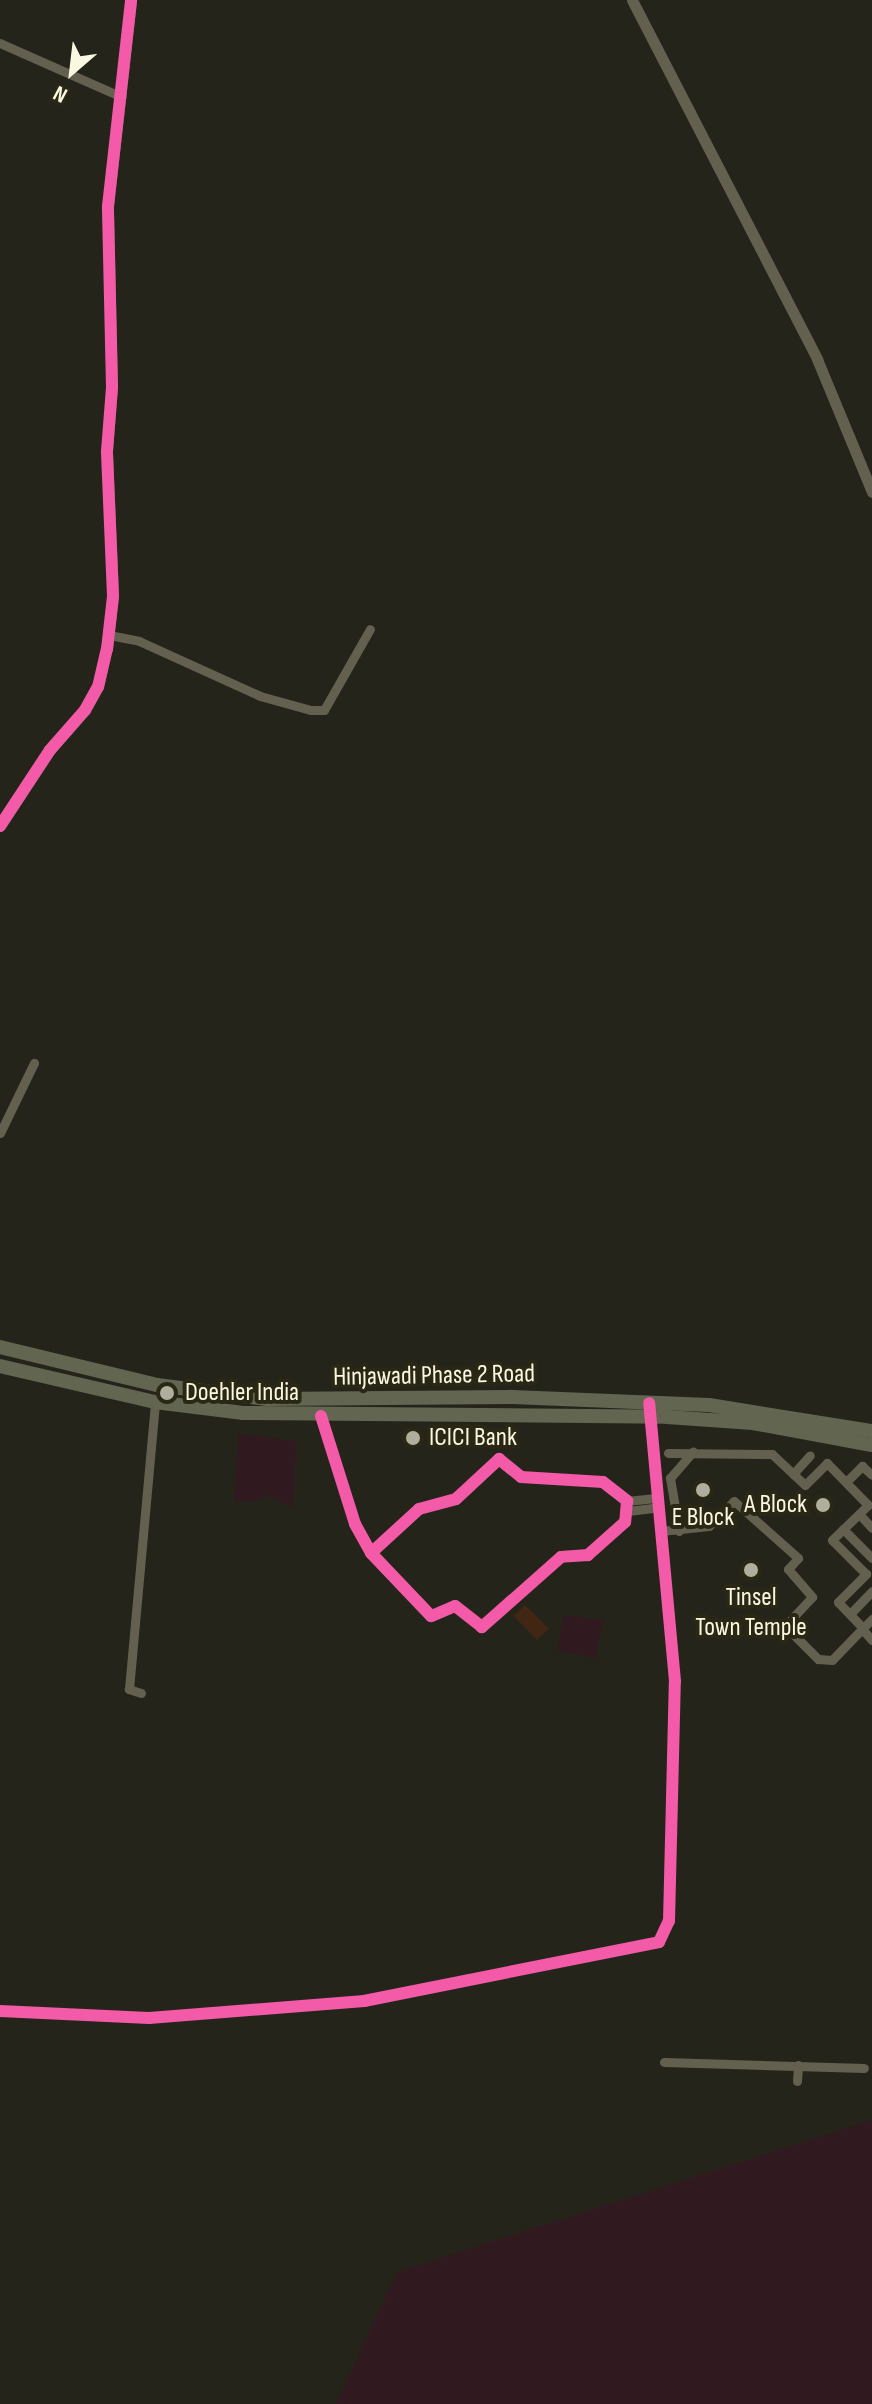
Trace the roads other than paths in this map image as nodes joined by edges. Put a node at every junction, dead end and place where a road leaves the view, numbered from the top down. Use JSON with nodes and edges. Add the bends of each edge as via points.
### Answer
{"nodes":[{"id":1,"x":131,"y":0,"type":"edge"},
{"id":2,"x":632,"y":0,"type":"edge"},
{"id":3,"x":0,"y":43,"type":"edge"},
{"id":4,"x":122,"y":97,"type":"junction"},
{"id":5,"x":872,"y":492,"type":"edge"},
{"id":6,"x":370,"y":629,"type":"dead end"},
{"id":7,"x":109,"y":635,"type":"junction"},
{"id":8,"x":0,"y":826,"type":"edge"},
{"id":9,"x":34,"y":1063,"type":"dead end"},
{"id":10,"x":0,"y":1133,"type":"edge"},
{"id":11,"x":0,"y":1347,"type":"edge"},
{"id":12,"x":0,"y":1366,"type":"edge"},
{"id":13,"x":157,"y":1385,"type":"junction"},
{"id":14,"x":155,"y":1402,"type":"junction"},
{"id":15,"x":650,"y":1410,"type":"junction"},
{"id":16,"x":321,"y":1416,"type":"junction"},
{"id":17,"x":872,"y":1431,"type":"edge"},
{"id":18,"x":872,"y":1445,"type":"edge"},
{"id":19,"x":693,"y":1452,"type":"junction"},
{"id":20,"x":810,"y":1455,"type":"dead end"},
{"id":21,"x":793,"y":1474,"type":"junction"},
{"id":22,"x":872,"y":1475,"type":"edge"},
{"id":23,"x":670,"y":1478,"type":"junction"},
{"id":24,"x":846,"y":1482,"type":"junction"},
{"id":25,"x":658,"y":1502,"type":"junction"},
{"id":26,"x":627,"y":1506,"type":"junction"},
{"id":27,"x":859,"y":1514,"type":"junction"},
{"id":28,"x":872,"y":1528,"type":"edge"},
{"id":29,"x":843,"y":1529,"type":"junction"},
{"id":30,"x":661,"y":1531,"type":"junction"},
{"id":31,"x":679,"y":1531,"type":"junction"},
{"id":32,"x":371,"y":1553,"type":"junction"},
{"id":33,"x":872,"y":1558,"type":"edge"},
{"id":34,"x":872,"y":1591,"type":"edge"},
{"id":35,"x":850,"y":1614,"type":"junction"},
{"id":36,"x":872,"y":1619,"type":"edge"},
{"id":37,"x":862,"y":1628,"type":"junction"},
{"id":38,"x":872,"y":1640,"type":"edge"},
{"id":39,"x":141,"y":1693,"type":"dead end"},
{"id":40,"x":0,"y":2011,"type":"edge"},
{"id":41,"x":664,"y":2062,"type":"dead end"},
{"id":42,"x":798,"y":2065,"type":"junction"},
{"id":43,"x":864,"y":2068,"type":"dead end"},
{"id":44,"x":797,"y":2081,"type":"dead end"}],
"edges":[{"from":1,"to":4,"type":"street"},
{"from":2,"to":5,"type":"street","via":[[817,359]]},
{"from":3,"to":4,"type":"street"},
{"from":4,"to":7,"type":"street","via":[[108,206],[112,387],[107,451],[113,596]]},
{"from":6,"to":7,"type":"street","via":[[324,710],[260,696],[139,641]]},
{"from":7,"to":8,"type":"street","via":[[98,687],[85,710],[50,750]]},
{"from":9,"to":10,"type":"street"},
{"from":11,"to":13,"type":"main road","name":"Hinjawadi Phase 2 Road"},
{"from":12,"to":14,"type":"main road","name":"Hinjawadi Phase 2 Road"},
{"from":13,"to":14,"type":"main road"},
{"from":13,"to":15,"type":"main road","name":"Hinjawadi Phase 2 Road","via":[[304,1401],[487,1397]]},
{"from":14,"to":16,"type":"main road","name":"Hinjawadi Phase 2 Road"},
{"from":14,"to":39,"type":"street","via":[[129,1689]]},
{"from":15,"to":16,"type":"main road","name":"Hinjawadi Phase 2 Road"},
{"from":15,"to":17,"type":"main road","name":"Hinjawadi Phase 2 Road","via":[[736,1408]]},
{"from":15,"to":18,"type":"main road","name":"Hinjawadi Phase 2 Road"},
{"from":15,"to":25,"type":"street"},
{"from":16,"to":32,"type":"street","via":[[355,1524]]},
{"from":19,"to":21,"type":"street","via":[[772,1454]]},
{"from":19,"to":23,"type":"street"},
{"from":19,"to":23,"type":"street","via":[[668,1451]]},
{"from":20,"to":21,"type":"street"},
{"from":21,"to":24,"type":"street","via":[[805,1485],[827,1463]]},
{"from":22,"to":24,"type":"street","via":[[862,1466]]},
{"from":23,"to":31,"type":"street"},
{"from":24,"to":27,"type":"street","via":[[868,1505]]},
{"from":25,"to":26,"type":"street"},
{"from":25,"to":30,"type":"street"},
{"from":26,"to":32,"type":"street","via":[[603,1482],[521,1477],[499,1459],[456,1499],[419,1509]]},
{"from":26,"to":32,"type":"street","via":[[625,1522],[588,1555],[558,1559],[482,1627],[455,1606],[431,1616]]},
{"from":27,"to":28,"type":"street"},
{"from":27,"to":29,"type":"street"},
{"from":29,"to":33,"type":"street"},
{"from":29,"to":35,"type":"street","via":[[832,1540],[866,1574],[838,1602]]},
{"from":30,"to":31,"type":"street"},
{"from":30,"to":40,"type":"street","via":[[675,1681],[669,1921],[659,1942],[364,2001],[149,2018]]},
{"from":31,"to":37,"type":"street","via":[[709,1526],[734,1501],[798,1558],[788,1569],[812,1597],[785,1626],[818,1659],[832,1660]]},
{"from":34,"to":35,"type":"street"},
{"from":35,"to":37,"type":"street"},
{"from":36,"to":37,"type":"street"},
{"from":37,"to":38,"type":"street"},
{"from":41,"to":42,"type":"street"},
{"from":42,"to":43,"type":"street"},
{"from":42,"to":44,"type":"street"}]}
